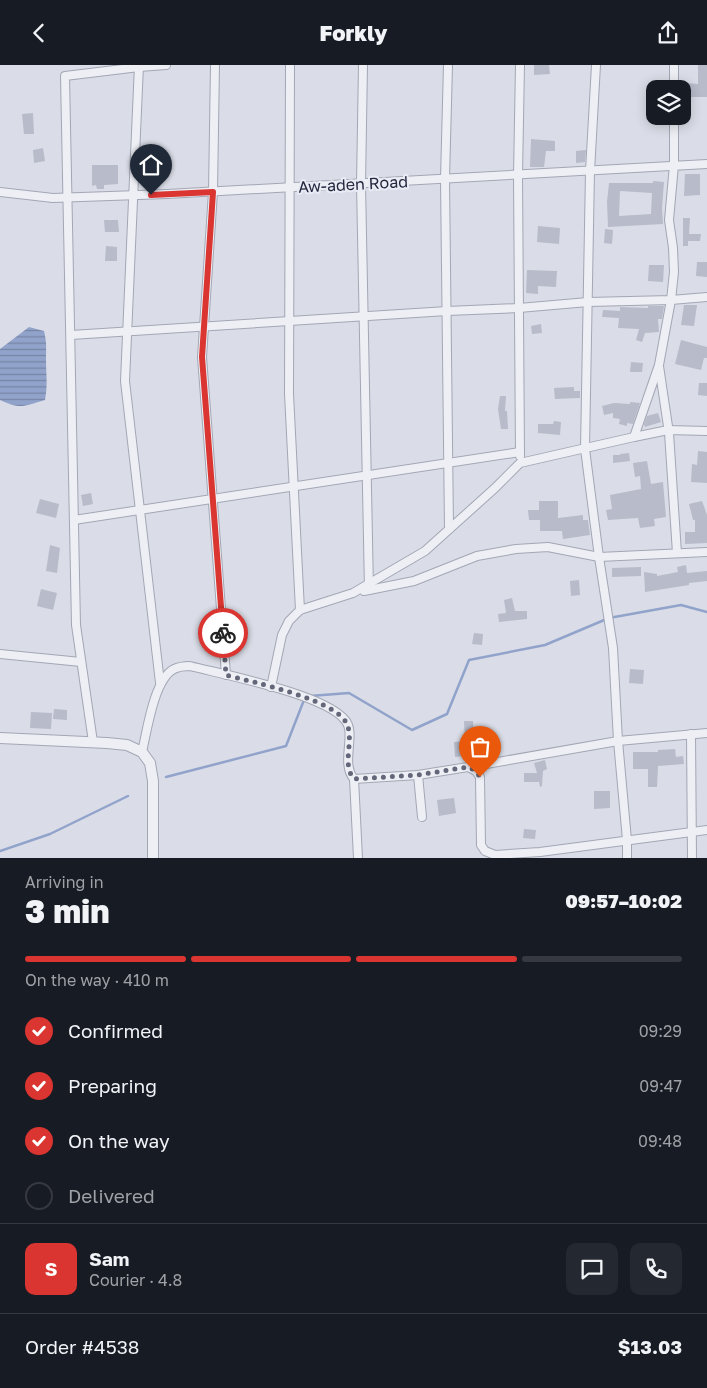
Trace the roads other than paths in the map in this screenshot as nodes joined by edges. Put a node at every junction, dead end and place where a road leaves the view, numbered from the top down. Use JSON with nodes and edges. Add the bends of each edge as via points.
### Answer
{"nodes":[{"id":1,"x":166,"y":65,"type":"edge"},
{"id":2,"x":214,"y":65,"type":"edge"},
{"id":3,"x":290,"y":65,"type":"edge"},
{"id":4,"x":363,"y":65,"type":"edge"},
{"id":5,"x":448,"y":65,"type":"edge"},
{"id":6,"x":520,"y":65,"type":"edge"},
{"id":7,"x":596,"y":65,"type":"edge"},
{"id":8,"x":674,"y":65,"type":"edge"},
{"id":9,"x":139,"y":66,"type":"edge"},
{"id":10,"x":674,"y":80,"type":"edge"},
{"id":11,"x":674,"y":125,"type":"edge"},
{"id":12,"x":707,"y":164,"type":"edge"},
{"id":13,"x":674,"y":165,"type":"junction"},
{"id":14,"x":590,"y":171,"type":"junction"},
{"id":15,"x":518,"y":175,"type":"junction"},
{"id":16,"x":446,"y":179,"type":"junction"},
{"id":17,"x":360,"y":184,"type":"junction"},
{"id":18,"x":288,"y":188,"type":"junction"},
{"id":19,"x":0,"y":192,"type":"edge"},
{"id":20,"x":213,"y":192,"type":"junction"},
{"id":21,"x":135,"y":195,"type":"junction"},
{"id":22,"x":68,"y":198,"type":"junction"},
{"id":23,"x":707,"y":297,"type":"edge"},
{"id":24,"x":671,"y":299,"type":"junction"},
{"id":25,"x":588,"y":302,"type":"junction"},
{"id":26,"x":519,"y":308,"type":"junction"},
{"id":27,"x":447,"y":311,"type":"junction"},
{"id":28,"x":363,"y":317,"type":"junction"},
{"id":29,"x":288,"y":321,"type":"junction"},
{"id":30,"x":204,"y":327,"type":"junction"},
{"id":31,"x":128,"y":332,"type":"junction"},
{"id":32,"x":71,"y":335,"type":"junction"},
{"id":33,"x":659,"y":365,"type":"junction"},
{"id":34,"x":668,"y":430,"type":"junction"},
{"id":35,"x":707,"y":431,"type":"edge"},
{"id":36,"x":634,"y":437,"type":"junction"},
{"id":37,"x":585,"y":449,"type":"junction"},
{"id":38,"x":520,"y":452,"type":"junction"},
{"id":39,"x":448,"y":463,"type":"junction"},
{"id":40,"x":520,"y":463,"type":"junction"},
{"id":41,"x":366,"y":475,"type":"junction"},
{"id":42,"x":294,"y":487,"type":"junction"},
{"id":43,"x":213,"y":500,"type":"junction"},
{"id":44,"x":140,"y":510,"type":"junction"},
{"id":45,"x":74,"y":520,"type":"junction"},
{"id":46,"x":449,"y":529,"type":"junction"},
{"id":47,"x":707,"y":552,"type":"edge"},
{"id":48,"x":677,"y":553,"type":"junction"},
{"id":49,"x":599,"y":557,"type":"junction"},
{"id":50,"x":368,"y":587,"type":"junction"},
{"id":51,"x":300,"y":610,"type":"junction"},
{"id":52,"x":0,"y":654,"type":"edge"},
{"id":53,"x":81,"y":662,"type":"junction"},
{"id":54,"x":226,"y":675,"type":"junction"},
{"id":55,"x":160,"y":683,"type":"junction"},
{"id":56,"x":272,"y":687,"type":"junction"},
{"id":57,"x":707,"y":733,"type":"edge"},
{"id":58,"x":691,"y":734,"type":"junction"},
{"id":59,"x":0,"y":738,"type":"edge"},
{"id":60,"x":618,"y":741,"type":"junction"},
{"id":61,"x":92,"y":742,"type":"junction"},
{"id":62,"x":142,"y":752,"type":"junction"},
{"id":63,"x":468,"y":767,"type":"junction"},
{"id":64,"x":418,"y":775,"type":"junction"},
{"id":65,"x":354,"y":779,"type":"junction"},
{"id":66,"x":422,"y":817,"type":"dead end"},
{"id":67,"x":707,"y":830,"type":"edge"},
{"id":68,"x":692,"y":833,"type":"junction"},
{"id":69,"x":627,"y":840,"type":"junction"},
{"id":70,"x":559,"y":849,"type":"junction"},
{"id":71,"x":494,"y":857,"type":"edge"},
{"id":72,"x":153,"y":858,"type":"edge"},
{"id":73,"x":358,"y":858,"type":"edge"},
{"id":74,"x":560,"y":858,"type":"edge"},
{"id":75,"x":627,"y":858,"type":"edge"},
{"id":76,"x":692,"y":858,"type":"edge"}],
"edges":[{"from":1,"to":9,"type":"street"},
{"from":2,"to":20,"type":"street"},
{"from":3,"to":18,"type":"street"},
{"from":4,"to":17,"type":"street"},
{"from":5,"to":16,"type":"street"},
{"from":6,"to":15,"type":"street"},
{"from":7,"to":14,"type":"street"},
{"from":8,"to":10,"type":"street"},
{"from":9,"to":21,"type":"street"},
{"from":9,"to":22,"type":"street","via":[[65,76]]},
{"from":11,"to":13,"type":"street"},
{"from":12,"to":13,"type":"street","name":"Aw-aden Road"},
{"from":13,"to":14,"type":"street","name":"Aw-aden Road"},
{"from":13,"to":24,"type":"street","via":[[669,220],[674,272]]},
{"from":14,"to":15,"type":"street","name":"Aw-aden Road"},
{"from":14,"to":25,"type":"street"},
{"from":15,"to":16,"type":"street","name":"Aw-aden Road"},
{"from":15,"to":26,"type":"street"},
{"from":16,"to":17,"type":"street","name":"Aw-aden Road"},
{"from":16,"to":27,"type":"street"},
{"from":17,"to":18,"type":"street","name":"Aw-aden Road"},
{"from":17,"to":28,"type":"street"},
{"from":18,"to":20,"type":"street","name":"Aw-aden Road"},
{"from":18,"to":29,"type":"street"},
{"from":19,"to":22,"type":"street","name":"Aw-aden Road"},
{"from":20,"to":21,"type":"street","name":"Aw-aden Road"},
{"from":20,"to":30,"type":"street"},
{"from":21,"to":22,"type":"street","name":"Aw-aden Road"},
{"from":21,"to":31,"type":"street"},
{"from":22,"to":32,"type":"street"},
{"from":23,"to":24,"type":"street"},
{"from":24,"to":25,"type":"street"},
{"from":24,"to":33,"type":"street"},
{"from":25,"to":26,"type":"street"},
{"from":25,"to":37,"type":"street"},
{"from":26,"to":27,"type":"street"},
{"from":26,"to":38,"type":"street"},
{"from":27,"to":28,"type":"street"},
{"from":27,"to":39,"type":"street"},
{"from":28,"to":29,"type":"street"},
{"from":28,"to":41,"type":"street"},
{"from":29,"to":30,"type":"street"},
{"from":29,"to":42,"type":"street"},
{"from":30,"to":31,"type":"street"},
{"from":30,"to":43,"type":"street","via":[[202,357]]},
{"from":31,"to":32,"type":"street"},
{"from":31,"to":44,"type":"street","via":[[125,381]]},
{"from":32,"to":45,"type":"street"},
{"from":33,"to":34,"type":"street"},
{"from":33,"to":36,"type":"street"},
{"from":34,"to":35,"type":"street"},
{"from":34,"to":36,"type":"street"},
{"from":34,"to":48,"type":"street"},
{"from":36,"to":37,"type":"street"},
{"from":37,"to":40,"type":"street"},
{"from":37,"to":49,"type":"street"},
{"from":38,"to":39,"type":"street"},
{"from":38,"to":40,"type":"street"},
{"from":39,"to":41,"type":"street"},
{"from":39,"to":46,"type":"street"},
{"from":40,"to":46,"type":"street"},
{"from":41,"to":42,"type":"street"},
{"from":41,"to":50,"type":"street"},
{"from":42,"to":43,"type":"street"},
{"from":42,"to":51,"type":"street"},
{"from":43,"to":44,"type":"street"},
{"from":43,"to":54,"type":"street"},
{"from":44,"to":45,"type":"street"},
{"from":44,"to":55,"type":"street"},
{"from":45,"to":53,"type":"street","via":[[76,625]]},
{"from":46,"to":50,"type":"street","via":[[424,551]]},
{"from":47,"to":48,"type":"street"},
{"from":48,"to":49,"type":"street"},
{"from":49,"to":50,"type":"street","via":[[548,547],[516,549],[477,556],[414,581]]},
{"from":49,"to":60,"type":"street","via":[[614,648]]},
{"from":50,"to":51,"type":"street"},
{"from":51,"to":56,"type":"street","via":[[282,635]]},
{"from":52,"to":53,"type":"street"},
{"from":53,"to":61,"type":"street"},
{"from":54,"to":55,"type":"street","via":[[190,665],[173,669]]},
{"from":54,"to":56,"type":"street"},
{"from":55,"to":62,"type":"street"},
{"from":56,"to":65,"type":"street","via":[[306,697],[346,721],[349,728],[348,767]]},
{"from":57,"to":58,"type":"street"},
{"from":58,"to":60,"type":"street"},
{"from":58,"to":68,"type":"street"},
{"from":59,"to":61,"type":"street"},
{"from":60,"to":63,"type":"street"},
{"from":60,"to":69,"type":"street"},
{"from":61,"to":62,"type":"street","via":[[127,745]]},
{"from":62,"to":72,"type":"street","via":[[150,763],[153,781]]},
{"from":63,"to":64,"type":"street"},
{"from":63,"to":71,"type":"street","via":[[480,777],[481,845]]},
{"from":64,"to":65,"type":"street"},
{"from":64,"to":66,"type":"street"},
{"from":65,"to":73,"type":"street"},
{"from":67,"to":68,"type":"street"},
{"from":68,"to":69,"type":"street"},
{"from":68,"to":76,"type":"street"},
{"from":69,"to":70,"type":"street"},
{"from":69,"to":75,"type":"street"},
{"from":70,"to":71,"type":"street"},
{"from":70,"to":74,"type":"street"}]}
